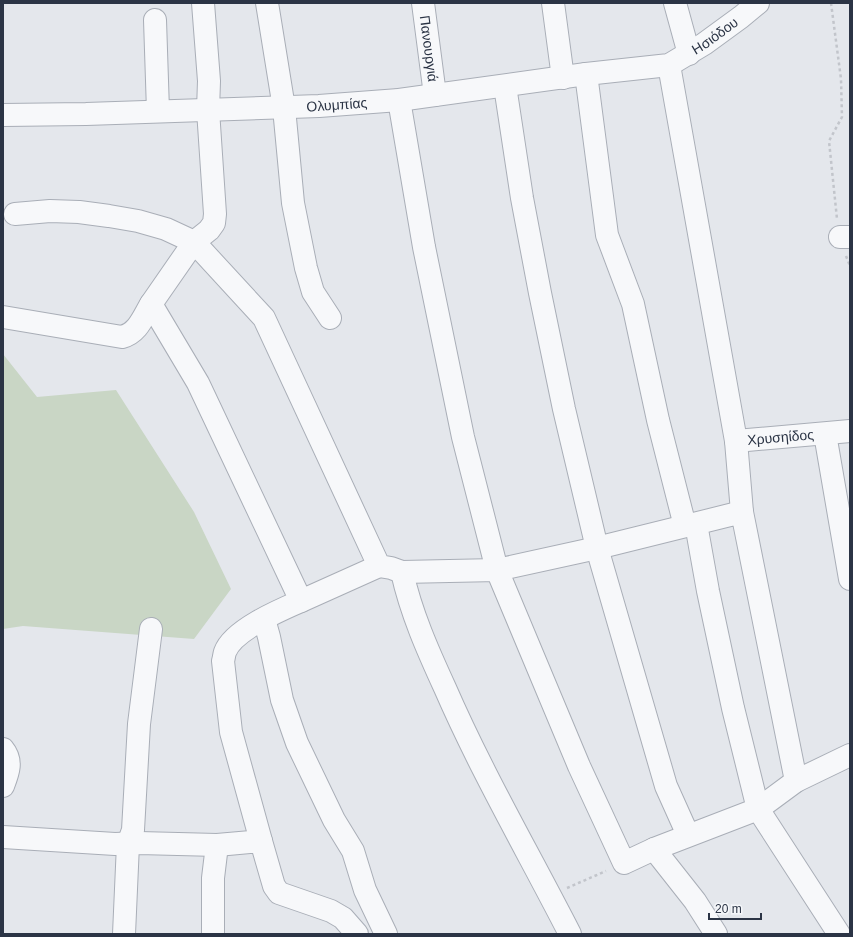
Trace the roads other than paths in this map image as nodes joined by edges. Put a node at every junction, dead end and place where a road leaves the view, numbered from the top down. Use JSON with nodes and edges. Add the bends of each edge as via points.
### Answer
{"nodes":[{"id":1,"x":202,"y":3,"type":"edge"},
{"id":2,"x":267,"y":3,"type":"edge"},
{"id":3,"x":423,"y":3,"type":"edge"},
{"id":4,"x":553,"y":3,"type":"edge"},
{"id":5,"x":675,"y":3,"type":"edge"},
{"id":6,"x":758,"y":3,"type":"edge"},
{"id":7,"x":155,"y":20,"type":"dead end"},
{"id":8,"x":689,"y":54,"type":"junction"},
{"id":9,"x":669,"y":65,"type":"junction"},
{"id":10,"x":586,"y":74,"type":"junction"},
{"id":11,"x":563,"y":78,"type":"junction"},
{"id":12,"x":505,"y":86,"type":"junction"},
{"id":13,"x":435,"y":95,"type":"junction"},
{"id":14,"x":399,"y":100,"type":"junction"},
{"id":15,"x":284,"y":108,"type":"junction"},
{"id":16,"x":208,"y":110,"type":"junction"},
{"id":17,"x":158,"y":111,"type":"junction"},
{"id":18,"x":3,"y":115,"type":"edge"},
{"id":19,"x":15,"y":214,"type":"dead end"},
{"id":20,"x":194,"y":242,"type":"junction"},
{"id":21,"x":151,"y":304,"type":"junction"},
{"id":22,"x":3,"y":317,"type":"edge"},
{"id":23,"x":330,"y":318,"type":"dead end"},
{"id":24,"x":850,"y":431,"type":"edge"},
{"id":25,"x":825,"y":434,"type":"junction"},
{"id":26,"x":736,"y":440,"type":"junction"},
{"id":27,"x":742,"y":512,"type":"junction"},
{"id":28,"x":691,"y":525,"type":"junction"},
{"id":29,"x":847,"y":539,"type":"edge"},
{"id":30,"x":597,"y":548,"type":"junction"},
{"id":31,"x":379,"y":566,"type":"junction"},
{"id":32,"x":498,"y":570,"type":"junction"},
{"id":33,"x":402,"y":572,"type":"junction"},
{"id":34,"x":850,"y":579,"type":"edge"},
{"id":35,"x":301,"y":601,"type":"junction"},
{"id":36,"x":264,"y":619,"type":"junction"},
{"id":37,"x":151,"y":629,"type":"dead end"},
{"id":38,"x":3,"y":749,"type":"edge"},
{"id":39,"x":850,"y":755,"type":"edge"},
{"id":40,"x":796,"y":781,"type":"junction"},
{"id":41,"x":3,"y":786,"type":"edge"},
{"id":42,"x":758,"y":809,"type":"junction"},
{"id":43,"x":688,"y":835,"type":"junction"},
{"id":44,"x":3,"y":837,"type":"edge"},
{"id":45,"x":261,"y":841,"type":"junction"},
{"id":46,"x":128,"y":844,"type":"junction"},
{"id":47,"x":217,"y":845,"type":"junction"},
{"id":48,"x":654,"y":849,"type":"junction"},
{"id":49,"x":124,"y":934,"type":"edge"},
{"id":50,"x":213,"y":934,"type":"edge"},
{"id":51,"x":357,"y":934,"type":"edge"},
{"id":52,"x":386,"y":934,"type":"edge"},
{"id":53,"x":570,"y":934,"type":"edge"},
{"id":54,"x":716,"y":934,"type":"edge"},
{"id":55,"x":839,"y":934,"type":"edge"}],
"edges":[{"from":1,"to":16,"type":"street","via":[[209,81]]},
{"from":2,"to":15,"type":"street"},
{"from":3,"to":13,"type":"street","name":"Πανουργιά"},
{"from":4,"to":11,"type":"street"},
{"from":5,"to":8,"type":"street"},
{"from":6,"to":8,"type":"street","name":"Ησιόδου"},
{"from":7,"to":17,"type":"street"},
{"from":8,"to":9,"type":"street","name":"Ησιόδου"},
{"from":9,"to":10,"type":"street","name":"Ολυμπίας"},
{"from":9,"to":26,"type":"street"},
{"from":10,"to":11,"type":"street","name":"Ολυμπίας"},
{"from":10,"to":28,"type":"street","via":[[607,235],[633,304],[658,420]]},
{"from":11,"to":12,"type":"street","name":"Ολυμπίας"},
{"from":12,"to":13,"type":"street","name":"Ολυμπίας"},
{"from":12,"to":30,"type":"street","via":[[522,198],[542,300],[564,409]]},
{"from":13,"to":14,"type":"street","name":"Ολυμπίας"},
{"from":14,"to":15,"type":"street","name":"Ολυμπίας"},
{"from":14,"to":32,"type":"street","via":[[424,246],[463,438]]},
{"from":15,"to":16,"type":"street","name":"Ολυμπίας"},
{"from":15,"to":23,"type":"street","via":[[293,203],[306,268],[313,292]]},
{"from":16,"to":17,"type":"street","name":"Ολυμπίας"},
{"from":16,"to":20,"type":"street","via":[[215,214],[209,230]]},
{"from":17,"to":18,"type":"street","name":"Ολυμπίας"},
{"from":19,"to":20,"type":"street","via":[[50,211],[109,216],[166,229]]},
{"from":20,"to":21,"type":"street"},
{"from":20,"to":31,"type":"street","via":[[264,318]]},
{"from":21,"to":22,"type":"street","via":[[136,330],[122,337]]},
{"from":21,"to":35,"type":"street","via":[[198,383]]},
{"from":24,"to":25,"type":"street","name":"Χρυσηίδος"},
{"from":25,"to":26,"type":"street","name":"Χρυσηίδος"},
{"from":25,"to":29,"type":"street"},
{"from":26,"to":27,"type":"street","name":"Χρυσηίδος"},
{"from":27,"to":28,"type":"street"},
{"from":27,"to":40,"type":"street","name":"Χρυσηίδος"},
{"from":28,"to":30,"type":"street"},
{"from":28,"to":42,"type":"street","via":[[708,591],[732,708]]},
{"from":29,"to":34,"type":"street"},
{"from":30,"to":32,"type":"street"},
{"from":30,"to":43,"type":"street","via":[[666,786]]},
{"from":31,"to":33,"type":"street"},
{"from":31,"to":35,"type":"street"},
{"from":32,"to":33,"type":"street"},
{"from":32,"to":48,"type":"street","via":[[579,766],[624,863]]},
{"from":33,"to":53,"type":"street","via":[[423,638],[454,709],[482,768]]},
{"from":35,"to":36,"type":"street"},
{"from":36,"to":45,"type":"street","via":[[248,628],[232,642],[225,651],[223,661],[231,732]]},
{"from":36,"to":52,"type":"street","via":[[282,700],[297,743],[334,820],[353,852],[366,890]]},
{"from":37,"to":46,"type":"street","via":[[139,724],[133,830]]},
{"from":38,"to":41,"type":"street","via":[[9,758],[9,772]]},
{"from":39,"to":40,"type":"street"},
{"from":40,"to":42,"type":"street"},
{"from":42,"to":43,"type":"street"},
{"from":42,"to":55,"type":"street"},
{"from":43,"to":48,"type":"street"},
{"from":44,"to":46,"type":"street"},
{"from":45,"to":47,"type":"street"},
{"from":45,"to":51,"type":"street","via":[[274,886],[279,894],[331,911],[343,918]]},
{"from":46,"to":47,"type":"street"},
{"from":46,"to":49,"type":"street"},
{"from":47,"to":50,"type":"street","via":[[213,878]]},
{"from":48,"to":54,"type":"street","via":[[695,901]]}]}
